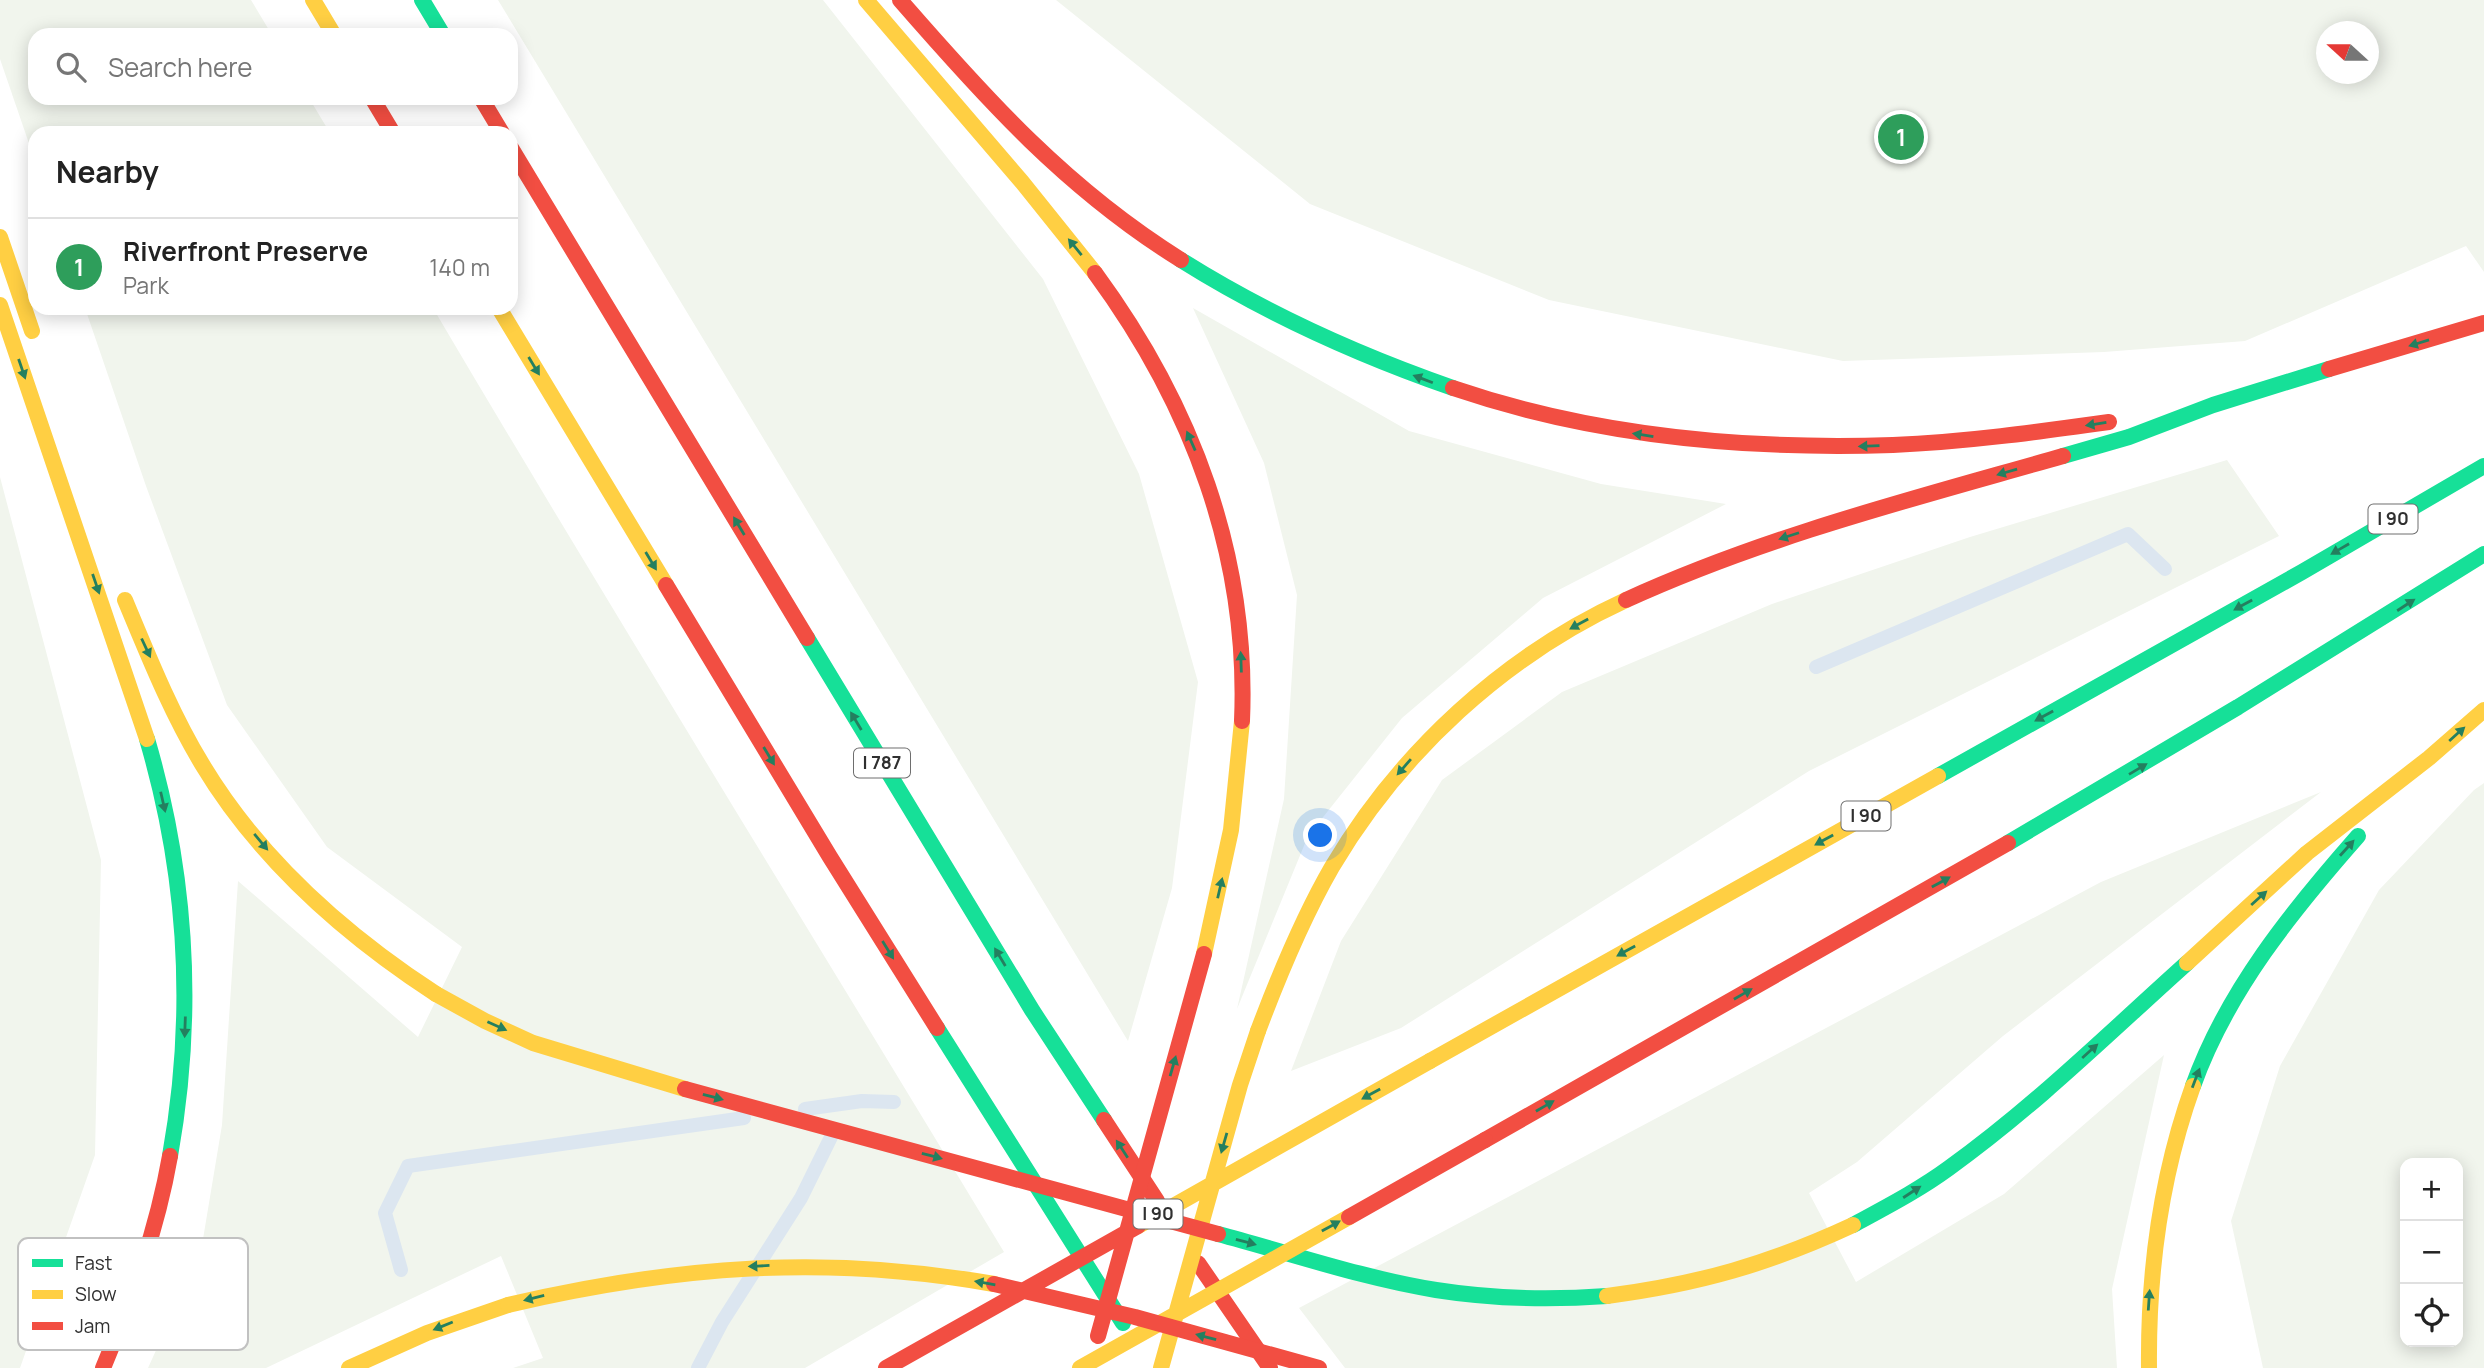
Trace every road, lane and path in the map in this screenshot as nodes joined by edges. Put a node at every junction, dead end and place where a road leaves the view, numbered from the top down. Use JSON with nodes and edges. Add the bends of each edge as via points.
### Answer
{"nodes":[{"id":1,"x":313,"y":0,"type":"edge"},
{"id":2,"x":422,"y":0,"type":"edge"},
{"id":3,"x":866,"y":0,"type":"edge"},
{"id":4,"x":900,"y":0,"type":"edge"},
{"id":5,"x":330,"y":28,"type":"edge"},
{"id":6,"x":439,"y":28,"type":"edge"},
{"id":7,"x":376,"y":105,"type":"edge"},
{"id":8,"x":485,"y":105,"type":"edge"},
{"id":9,"x":389,"y":126,"type":"edge"},
{"id":10,"x":498,"y":126,"type":"edge"},
{"id":11,"x":518,"y":160,"type":"edge"},
{"id":12,"x":0,"y":237,"type":"edge"},
{"id":13,"x":0,"y":304,"type":"edge"},
{"id":14,"x":503,"y":315,"type":"edge"},
{"id":15,"x":2484,"y":323,"type":"edge"},
{"id":16,"x":35,"y":340,"type":"dead end"},
{"id":17,"x":2211,"y":405,"type":"junction"},
{"id":18,"x":2484,"y":466,"type":"edge"},
{"id":19,"x":2484,"y":555,"type":"edge"},
{"id":20,"x":119,"y":583,"type":"dead end"},
{"id":21,"x":2484,"y":710,"type":"edge"},
{"id":22,"x":2430,"y":758,"type":"junction"},
{"id":23,"x":152,"y":1238,"type":"edge"},
{"id":24,"x":112,"y":1350,"type":"edge"},
{"id":25,"x":1152,"y":1361,"type":"edge"},
{"id":26,"x":103,"y":1368,"type":"edge"},
{"id":27,"x":349,"y":1368,"type":"edge"},
{"id":28,"x":886,"y":1368,"type":"edge"},
{"id":29,"x":1080,"y":1368,"type":"edge"},
{"id":30,"x":1089,"y":1368,"type":"edge"},
{"id":31,"x":1270,"y":1368,"type":"edge"},
{"id":32,"x":1319,"y":1368,"type":"edge"},
{"id":33,"x":2149,"y":1368,"type":"edge"}],
"edges":[{"from":1,"to":5,"type":"highway"},
{"from":2,"to":6,"type":"highway"},
{"from":30,"to":3,"type":"highway","one_way":true,"bridge":true,"via":[[1223,875],[1243,702],[1232,581],[1198,455],[1145,346],[1045,209]]},
{"from":17,"to":4,"type":"highway","one_way":true,"via":[[1989,439],[1800,447],[1663,438],[1497,404],[1327,340],[1171,254],[1067,177],[1025,138]]},
{"from":7,"to":9,"type":"highway"},
{"from":8,"to":10,"type":"highway"},
{"from":31,"to":11,"type":"highway","number":"I 787","one_way":true,"via":[[1032,1010]]},
{"from":12,"to":16,"type":"highway"},
{"from":13,"to":23,"type":"highway","one_way":true,"via":[[114,637],[150,751],[175,857],[187,982],[185,1040],[169,1166]]},
{"from":14,"to":25,"type":"highway","one_way":true,"via":[[918,998],[1128,1331]]},
{"from":15,"to":17,"type":"highway","one_way":true},
{"from":17,"to":25,"type":"highway","one_way":true,"bridge":true,"via":[[2128,438],[1770,542],[1670,580],[1535,651],[1459,711],[1388,786],[1357,828],[1308,906],[1289,946]]},
{"from":18,"to":28,"type":"highway","number":"I 90","one_way":true,"bridge":true},
{"from":29,"to":19,"type":"highway","one_way":true,"bridge":true,"via":[[2072,808]]},
{"from":20,"to":22,"type":"highway","one_way":true,"bridge":true,"via":[[180,725],[239,816],[302,888],[346,929],[395,969],[485,1021],[533,1043],[632,1074],[1320,1262],[1440,1290],[1531,1298],[1628,1295],[1682,1286],[1773,1260],[1900,1200],[2042,1095],[2307,853]]},
{"from":22,"to":21,"type":"highway","one_way":true},
{"from":33,"to":22,"type":"highway","one_way":true,"via":[[2150,1282],[2162,1193],[2196,1076],[2256,964],[2296,908]]},
{"from":24,"to":26,"type":"highway","one_way":true},
{"from":32,"to":27,"type":"highway","one_way":true,"bridge":true,"via":[[1036,1292],[947,1276],[785,1265],[626,1279],[508,1305],[452,1323]]}]}
